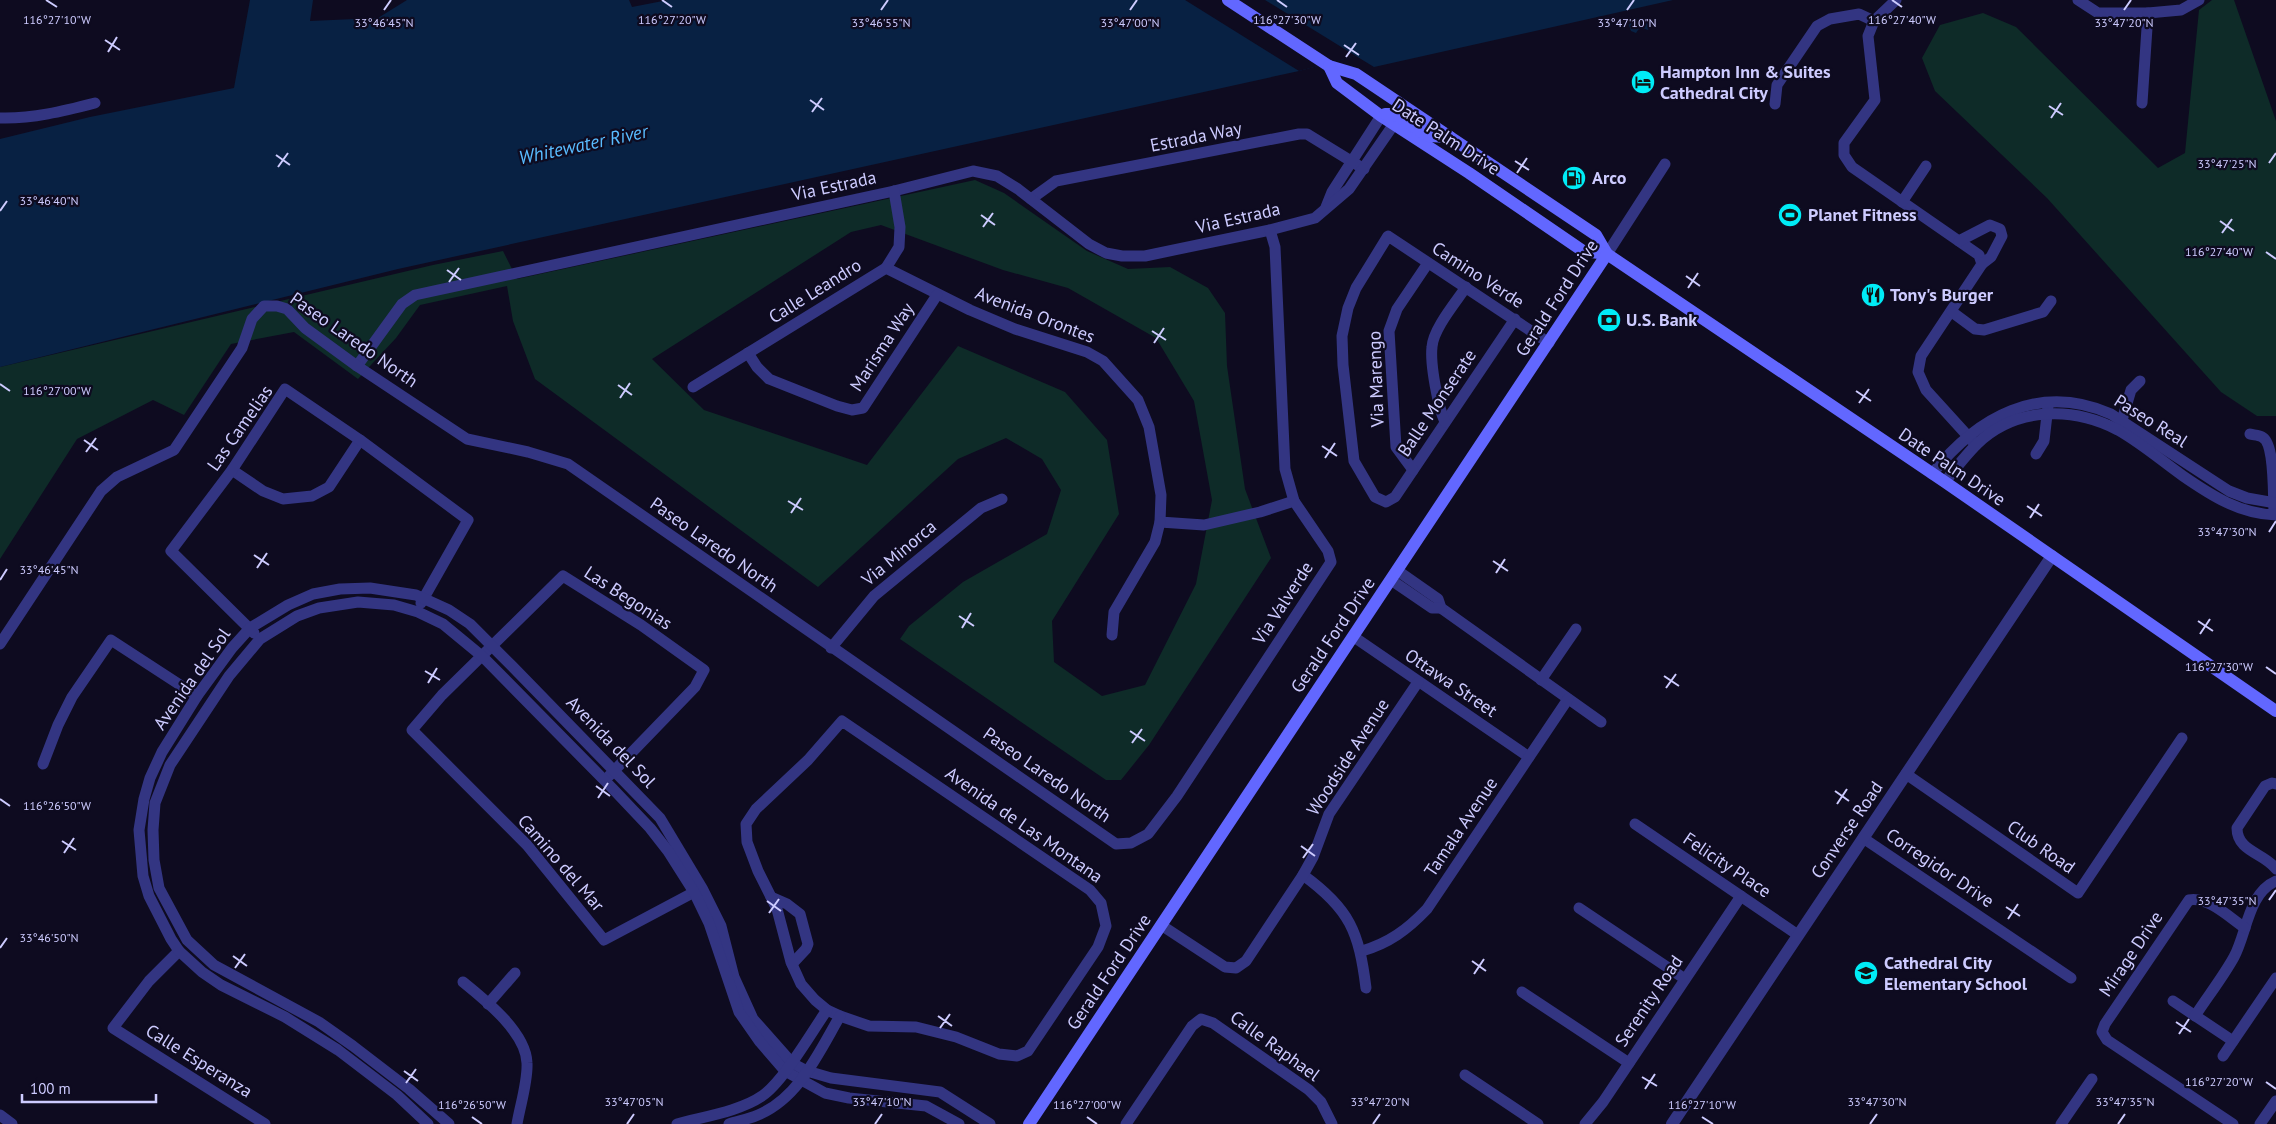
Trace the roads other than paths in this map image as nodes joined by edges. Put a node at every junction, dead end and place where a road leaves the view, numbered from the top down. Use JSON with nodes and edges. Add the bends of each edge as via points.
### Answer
{"nodes":[{"id":1,"x":1228,"y":0,"type":"edge"},
{"id":2,"x":1896,"y":0,"type":"edge"},
{"id":3,"x":2078,"y":0,"type":"edge"},
{"id":4,"x":2199,"y":0,"type":"edge"},
{"id":5,"x":2148,"y":13,"type":"junction"},
{"id":6,"x":1874,"y":21,"type":"junction"},
{"id":7,"x":1329,"y":66,"type":"junction"},
{"id":8,"x":95,"y":103,"type":"dead end"},
{"id":9,"x":2142,"y":103,"type":"dead end"},
{"id":10,"x":1775,"y":104,"type":"dead end"},
{"id":11,"x":1381,"y":116,"type":"junction"},
{"id":12,"x":0,"y":118,"type":"edge"},
{"id":13,"x":1394,"y":124,"type":"junction"},
{"id":14,"x":1450,"y":137,"type":"junction"},
{"id":15,"x":1351,"y":161,"type":"junction"},
{"id":16,"x":1665,"y":164,"type":"dead end"},
{"id":17,"x":1926,"y":166,"type":"dead end"},
{"id":18,"x":1364,"y":169,"type":"junction"},
{"id":19,"x":894,"y":191,"type":"junction"},
{"id":20,"x":1031,"y":198,"type":"junction"},
{"id":21,"x":1902,"y":202,"type":"junction"},
{"id":22,"x":1326,"y":208,"type":"junction"},
{"id":23,"x":1270,"y":230,"type":"junction"},
{"id":24,"x":1959,"y":241,"type":"junction"},
{"id":25,"x":1606,"y":254,"type":"junction"},
{"id":26,"x":1428,"y":263,"type":"junction"},
{"id":27,"x":1982,"y":264,"type":"junction"},
{"id":28,"x":886,"y":268,"type":"junction"},
{"id":29,"x":1466,"y":287,"type":"junction"},
{"id":30,"x":937,"y":295,"type":"junction"},
{"id":31,"x":2051,"y":301,"type":"dead end"},
{"id":32,"x":1952,"y":312,"type":"junction"},
{"id":33,"x":1515,"y":319,"type":"junction"},
{"id":34,"x":1549,"y":343,"type":"junction"},
{"id":35,"x":748,"y":353,"type":"junction"},
{"id":36,"x":358,"y":366,"type":"junction"},
{"id":37,"x":2140,"y":381,"type":"dead end"},
{"id":38,"x":693,"y":387,"type":"dead end"},
{"id":39,"x":2048,"y":402,"type":"junction"},
{"id":40,"x":2048,"y":414,"type":"junction"},
{"id":41,"x":1445,"y":422,"type":"junction"},
{"id":42,"x":2121,"y":426,"type":"junction"},
{"id":43,"x":2250,"y":434,"type":"dead end"},
{"id":44,"x":1968,"y":435,"type":"junction"},
{"id":45,"x":360,"y":440,"type":"junction"},
{"id":46,"x":1976,"y":445,"type":"junction"},
{"id":47,"x":2036,"y":454,"type":"dead end"},
{"id":48,"x":232,"y":470,"type":"junction"},
{"id":49,"x":1413,"y":470,"type":"junction"},
{"id":50,"x":1932,"y":474,"type":"junction"},
{"id":51,"x":1945,"y":482,"type":"junction"},
{"id":52,"x":1002,"y":499,"type":"dead end"},
{"id":53,"x":1294,"y":501,"type":"junction"},
{"id":54,"x":1386,"y":502,"type":"joint"},
{"id":55,"x":2275,"y":509,"type":"edge"},
{"id":56,"x":1160,"y":522,"type":"junction"},
{"id":57,"x":2052,"y":556,"type":"junction"},
{"id":58,"x":1394,"y":576,"type":"junction"},
{"id":59,"x":423,"y":598,"type":"junction"},
{"id":60,"x":418,"y":612,"type":"junction"},
{"id":61,"x":250,"y":628,"type":"junction"},
{"id":62,"x":1576,"y":629,"type":"dead end"},
{"id":63,"x":1112,"y":635,"type":"dead end"},
{"id":64,"x":1354,"y":636,"type":"junction"},
{"id":65,"x":260,"y":639,"type":"junction"},
{"id":66,"x":0,"y":644,"type":"edge"},
{"id":67,"x":493,"y":647,"type":"junction"},
{"id":68,"x":831,"y":648,"type":"junction"},
{"id":69,"x":483,"y":657,"type":"junction"},
{"id":70,"x":1541,"y":680,"type":"junction"},
{"id":71,"x":1418,"y":682,"type":"junction"},
{"id":72,"x":197,"y":696,"type":"junction"},
{"id":73,"x":1568,"y":698,"type":"junction"},
{"id":74,"x":2276,"y":712,"type":"edge"},
{"id":75,"x":1601,"y":722,"type":"dead end"},
{"id":76,"x":412,"y":730,"type":"joint"},
{"id":77,"x":2182,"y":738,"type":"dead end"},
{"id":78,"x":1529,"y":757,"type":"junction"},
{"id":79,"x":44,"y":764,"type":"dead end"},
{"id":80,"x":614,"y":771,"type":"junction"},
{"id":81,"x":1906,"y":774,"type":"junction"},
{"id":82,"x":605,"y":781,"type":"junction"},
{"id":83,"x":2276,"y":784,"type":"edge"},
{"id":84,"x":1635,"y":824,"type":"dead end"},
{"id":85,"x":1863,"y":838,"type":"junction"},
{"id":86,"x":1131,"y":843,"type":"joint"},
{"id":87,"x":2276,"y":869,"type":"edge"},
{"id":88,"x":1303,"y":875,"type":"junction"},
{"id":89,"x":2276,"y":880,"type":"edge"},
{"id":90,"x":698,"y":890,"type":"junction"},
{"id":91,"x":1741,"y":896,"type":"junction"},
{"id":92,"x":771,"y":897,"type":"junction"},
{"id":93,"x":1578,"y":908,"type":"dead end"},
{"id":94,"x":1161,"y":925,"type":"junction"},
{"id":95,"x":2245,"y":928,"type":"junction"},
{"id":96,"x":1798,"y":935,"type":"junction"},
{"id":97,"x":179,"y":950,"type":"junction"},
{"id":98,"x":1362,"y":951,"type":"junction"},
{"id":99,"x":792,"y":964,"type":"junction"},
{"id":100,"x":516,"y":973,"type":"dead end"},
{"id":101,"x":2071,"y":978,"type":"dead end"},
{"id":102,"x":2276,"y":978,"type":"edge"},
{"id":103,"x":1685,"y":980,"type":"junction"},
{"id":104,"x":463,"y":982,"type":"dead end"},
{"id":105,"x":1366,"y":988,"type":"dead end"},
{"id":106,"x":1522,"y":992,"type":"dead end"},
{"id":107,"x":2173,"y":1001,"type":"dead end"},
{"id":108,"x":488,"y":1004,"type":"junction"},
{"id":109,"x":827,"y":1010,"type":"junction"},
{"id":110,"x":840,"y":1016,"type":"junction"},
{"id":111,"x":2195,"y":1016,"type":"junction"},
{"id":112,"x":2233,"y":1041,"type":"junction"},
{"id":113,"x":2223,"y":1056,"type":"dead end"},
{"id":114,"x":1629,"y":1063,"type":"junction"},
{"id":115,"x":788,"y":1066,"type":"junction"},
{"id":116,"x":1465,"y":1075,"type":"dead end"},
{"id":117,"x":804,"y":1076,"type":"junction"},
{"id":118,"x":2092,"y":1079,"type":"dead end"},
{"id":119,"x":2276,"y":1101,"type":"edge"},
{"id":120,"x":0,"y":1115,"type":"edge"},
{"id":121,"x":12,"y":1124,"type":"edge"},
{"id":122,"x":265,"y":1124,"type":"edge"},
{"id":123,"x":428,"y":1124,"type":"edge"},
{"id":124,"x":448,"y":1124,"type":"edge"},
{"id":125,"x":517,"y":1124,"type":"edge"},
{"id":126,"x":677,"y":1124,"type":"edge"},
{"id":127,"x":729,"y":1124,"type":"edge"},
{"id":128,"x":959,"y":1124,"type":"edge"},
{"id":129,"x":990,"y":1124,"type":"edge"},
{"id":130,"x":1028,"y":1124,"type":"edge"},
{"id":131,"x":1126,"y":1124,"type":"edge"},
{"id":132,"x":1332,"y":1124,"type":"edge"},
{"id":133,"x":1538,"y":1124,"type":"edge"},
{"id":134,"x":1585,"y":1124,"type":"edge"},
{"id":135,"x":1672,"y":1124,"type":"edge"},
{"id":136,"x":2061,"y":1124,"type":"edge"},
{"id":137,"x":2232,"y":1124,"type":"edge"},
{"id":138,"x":2260,"y":1124,"type":"edge"}],
"edges":[{"from":1,"to":7,"type":"main road","name":"Date Palm Drive"},
{"from":2,"to":6,"type":"street"},
{"from":3,"to":5,"type":"street","via":[[2098,13]]},
{"from":4,"to":5,"type":"street","via":[[2181,10]]},
{"from":5,"to":9,"type":"street"},
{"from":6,"to":10,"type":"street","via":[[1859,14],[1830,19],[1817,26],[1777,85]]},
{"from":6,"to":21,"type":"street","via":[[1868,36],[1875,100],[1844,143],[1844,155],[1852,167]]},
{"from":7,"to":11,"type":"main road","name":"Date Palm Drive","via":[[1337,82]]},
{"from":7,"to":14,"type":"main road","name":"Date Palm Drive","via":[[1356,74]]},
{"from":8,"to":12,"type":"street","via":[[59,112]]},
{"from":11,"to":13,"type":"main road","name":"Date Palm Drive"},
{"from":11,"to":14,"type":"main road","via":[[1394,114],[1428,136]]},
{"from":11,"to":15,"type":"street"},
{"from":13,"to":18,"type":"street","name":"Via Estrada"},
{"from":13,"to":25,"type":"main road","name":"Date Palm Drive","via":[[1583,251]]},
{"from":14,"to":25,"type":"main road","name":"Date Palm Drive","via":[[1596,235]]},
{"from":15,"to":18,"type":"street","name":"Estrada Way"},
{"from":15,"to":20,"type":"street","name":"Estrada Way","via":[[1307,134],[1299,134],[1056,181]]},
{"from":15,"to":22,"type":"street"},
{"from":16,"to":25,"type":"street","name":"Gerald Ford Drive"},
{"from":17,"to":21,"type":"street"},
{"from":18,"to":22,"type":"street","name":"Via Estrada","via":[[1349,189]]},
{"from":19,"to":20,"type":"street","name":"Via Estrada","via":[[974,172],[996,176]]},
{"from":19,"to":28,"type":"street","name":"Calle Leandro","via":[[900,227],[899,247]]},
{"from":19,"to":36,"type":"street","name":"Via Estrada","via":[[415,295],[402,304]]},
{"from":20,"to":23,"type":"street","name":"Via Estrada","via":[[1089,244],[1106,253],[1122,256],[1145,256]]},
{"from":21,"to":24,"type":"street"},
{"from":22,"to":23,"type":"street","name":"Via Estrada","via":[[1315,218]]},
{"from":23,"to":53,"type":"street","name":"Via Valverde","via":[[1275,247],[1285,469]]},
{"from":24,"to":27,"type":"street","via":[[1979,255]]},
{"from":24,"to":27,"type":"street","via":[[1990,225],[2000,229],[2002,236],[1991,257]]},
{"from":25,"to":34,"type":"main road","name":"Gerald Ford Drive"},
{"from":25,"to":50,"type":"main road","name":"Date Palm Drive"},
{"from":26,"to":29,"type":"street","name":"Camino Verde"},
{"from":26,"to":49,"type":"street","name":"Via Marengo","via":[[1397,309],[1389,331],[1396,446]]},
{"from":26,"to":54,"type":"street","name":"Camino Verde","via":[[1388,236],[1356,288],[1342,336],[1354,461],[1375,497]]},
{"from":27,"to":32,"type":"street"},
{"from":28,"to":30,"type":"street","name":"Avenida Orontes"},
{"from":28,"to":35,"type":"street","name":"Calle Leandro"},
{"from":29,"to":33,"type":"street","name":"Camino Verde"},
{"from":29,"to":41,"type":"street","via":[[1440,327],[1432,346],[1439,408]]},
{"from":30,"to":35,"type":"street","name":"Marisma Way","via":[[863,408],[852,410],[836,406],[769,379],[756,367]]},
{"from":30,"to":56,"type":"street","name":"Avenida Orontes","via":[[1015,328],[1087,352],[1115,373],[1138,400],[1149,428],[1161,495]]},
{"from":31,"to":32,"type":"street","via":[[2043,312],[1984,330],[1975,329]]},
{"from":32,"to":44,"type":"street","via":[[1921,356],[1918,372],[1926,390]]},
{"from":33,"to":34,"type":"street","name":"Camino Verde"},
{"from":33,"to":41,"type":"street","name":"Balle Monserate"},
{"from":34,"to":58,"type":"main road","name":"Gerald Ford Drive"},
{"from":35,"to":38,"type":"street","name":"Calle Leandro"},
{"from":36,"to":66,"type":"street","name":"Paseo Laredo North","via":[[305,328],[287,309],[264,306],[252,319],[242,348],[174,450],[117,477],[102,491]]},
{"from":36,"to":68,"type":"street","name":"Paseo Laredo North","via":[[467,439],[568,464]]},
{"from":37,"to":42,"type":"street","via":[[2131,390]]},
{"from":39,"to":40,"type":"street"},
{"from":39,"to":42,"type":"street","name":"Paseo Real","via":[[2089,406]]},
{"from":39,"to":44,"type":"street","name":"Paseo Real","via":[[2005,413]]},
{"from":40,"to":42,"type":"street","name":"Paseo Real","via":[[2080,416]]},
{"from":40,"to":46,"type":"street","name":"Paseo Real","via":[[2013,422]]},
{"from":40,"to":47,"type":"street","via":[[2044,441]]},
{"from":41,"to":49,"type":"street","name":"Balle Monserate"},
{"from":42,"to":55,"type":"street","name":"Paseo Real","via":[[2194,476]]},
{"from":43,"to":55,"type":"street","via":[[2267,441]]},
{"from":44,"to":46,"type":"street"},
{"from":44,"to":50,"type":"street","name":"Paseo Real"},
{"from":45,"to":48,"type":"street","via":[[330,487],[312,496],[283,499],[263,491]]},
{"from":45,"to":48,"type":"street","name":"Las Camelias","via":[[285,389]]},
{"from":45,"to":59,"type":"street","name":"Las Camelias","via":[[468,520]]},
{"from":46,"to":51,"type":"street","name":"Paseo Real"},
{"from":48,"to":61,"type":"street","name":"Las Camelias","via":[[171,551]]},
{"from":49,"to":54,"type":"street","name":"Balle Monserate","via":[[1395,497]]},
{"from":50,"to":51,"type":"main road","name":"Date Palm Drive"},
{"from":51,"to":57,"type":"main road","name":"Date Palm Drive"},
{"from":52,"to":68,"type":"street","name":"Via Minorca","via":[[981,508],[874,596]]},
{"from":53,"to":56,"type":"street","via":[[1204,525]]},
{"from":53,"to":86,"type":"street","name":"Via Valverde","via":[[1328,550],[1331,562],[1177,796],[1148,834]]},
{"from":56,"to":63,"type":"street","name":"Avenida Orontes","via":[[1156,542],[1114,612]]},
{"from":57,"to":74,"type":"main road","name":"Date Palm Drive"},
{"from":57,"to":81,"type":"street","name":"Converse Road"},
{"from":58,"to":64,"type":"main road","name":"Gerald Ford Drive"},
{"from":58,"to":70,"type":"street","via":[[1428,599],[1438,599],[1441,608]]},
{"from":59,"to":60,"type":"street","name":"Las Camelias"},
{"from":59,"to":61,"type":"street","name":"Avenida del Sol","via":[[370,588],[313,594]]},
{"from":59,"to":67,"type":"street","name":"Avenida del Sol","via":[[470,624]]},
{"from":60,"to":65,"type":"street","name":"Avenida del Sol","via":[[394,604],[341,604],[297,616]]},
{"from":60,"to":69,"type":"street","name":"Avenida del Sol","via":[[443,624]]},
{"from":61,"to":65,"type":"street","name":"Las Camelias"},
{"from":61,"to":72,"type":"street","name":"Avenida del Sol"},
{"from":62,"to":70,"type":"street"},
{"from":64,"to":71,"type":"street","name":"Ottawa Street"},
{"from":64,"to":94,"type":"main road","name":"Gerald Ford Drive"},
{"from":65,"to":124,"type":"street","name":"Avenida del Sol","via":[[229,676],[161,783],[155,803],[153,830],[159,888],[187,940],[214,965],[319,1022],[410,1088]]},
{"from":67,"to":69,"type":"street","name":"Las Begonias"},
{"from":67,"to":80,"type":"street","name":"Avenida del Sol"},
{"from":67,"to":80,"type":"street","name":"Las Begonias","via":[[563,576],[704,670],[695,687]]},
{"from":68,"to":86,"type":"street","name":"Paseo Laredo North","via":[[1116,844]]},
{"from":69,"to":76,"type":"street","name":"Las Begonias","via":[[442,695]]},
{"from":69,"to":82,"type":"street","name":"Avenida del Sol"},
{"from":70,"to":73,"type":"street"},
{"from":71,"to":78,"type":"street","name":"Ottawa Street"},
{"from":71,"to":88,"type":"street","name":"Woodside Avenue","via":[[1329,814]]},
{"from":72,"to":79,"type":"street","via":[[111,640],[72,697]]},
{"from":72,"to":97,"type":"street","name":"Avenida del Sol","via":[[162,752],[150,778],[139,830],[141,866],[149,896]]},
{"from":73,"to":75,"type":"street"},
{"from":73,"to":78,"type":"street","name":"Tamala Avenue"},
{"from":76,"to":90,"type":"street","name":"Camino del Mar","via":[[527,846],[604,940]]},
{"from":77,"to":81,"type":"street","name":"Club Road","via":[[2078,893]]},
{"from":78,"to":98,"type":"street","name":"Tamala Avenue","via":[[1427,909],[1397,937]]},
{"from":80,"to":82,"type":"street","name":"Las Begonias"},
{"from":80,"to":90,"type":"street","name":"Avenida del Sol","via":[[660,818]]},
{"from":81,"to":85,"type":"street","name":"Converse Road"},
{"from":82,"to":90,"type":"street","name":"Avenida del Sol","via":[[650,828]]},
{"from":83,"to":87,"type":"street","via":[[2265,786],[2237,828],[2241,844]]},
{"from":84,"to":91,"type":"street","name":"Felicity Place"},
{"from":85,"to":96,"type":"street","name":"Converse Road"},
{"from":85,"to":101,"type":"street","name":"Corregidor Drive"},
{"from":88,"to":94,"type":"street","name":"Woodside Avenue","via":[[1246,961],[1236,968],[1225,967]]},
{"from":88,"to":98,"type":"street","via":[[1338,904]]},
{"from":89,"to":95,"type":"street","via":[[2261,893]]},
{"from":90,"to":115,"type":"street","name":"Avenida del Sol","via":[[739,1012],[760,1042]]},
{"from":91,"to":96,"type":"street","name":"Felicity Place"},
{"from":91,"to":103,"type":"street","name":"Serenity Road"},
{"from":92,"to":99,"type":"street","name":"Avenida de Las Montana"},
{"from":92,"to":99,"type":"street","via":[[800,914],[808,944]]},
{"from":92,"to":110,"type":"street","name":"Avenida de Las Montana","via":[[747,842],[746,824],[756,809],[808,760],[842,721],[1090,890],[1101,903],[1106,926],[1098,947],[1028,1051],[1017,1056],[999,1054],[956,1037],[916,1027],[869,1026]]},
{"from":93,"to":103,"type":"street"},
{"from":94,"to":130,"type":"main road","name":"Gerald Ford Drive"},
{"from":95,"to":111,"type":"street","via":[[2233,958]]},
{"from":95,"to":137,"type":"street","name":"Mirage Drive","via":[[2206,903],[2196,898],[2189,900],[2102,1032],[2107,1040]]},
{"from":96,"to":135,"type":"street","name":"Converse Road"},
{"from":97,"to":122,"type":"street","name":"Calle Esperanza","via":[[149,980],[114,1028]]},
{"from":97,"to":123,"type":"street","name":"Avenida del Sol","via":[[220,984],[285,1017],[338,1050],[376,1078]]},
{"from":98,"to":105,"type":"street"},
{"from":99,"to":109,"type":"street","name":"Avenida de Las Montana","via":[[800,984]]},
{"from":100,"to":108,"type":"street"},
{"from":102,"to":112,"type":"street"},
{"from":103,"to":114,"type":"street","name":"Serenity Road"},
{"from":104,"to":108,"type":"street"},
{"from":106,"to":114,"type":"street"},
{"from":107,"to":111,"type":"street"},
{"from":108,"to":125,"type":"street","via":[[521,1042],[527,1062]]},
{"from":109,"to":110,"type":"street","name":"Avenida de Las Montana"},
{"from":109,"to":115,"type":"street"},
{"from":110,"to":117,"type":"street"},
{"from":111,"to":112,"type":"street"},
{"from":112,"to":113,"type":"street"},
{"from":114,"to":134,"type":"street","name":"Serenity Road"},
{"from":115,"to":117,"type":"street","name":"Avenida del Sol"},
{"from":115,"to":126,"type":"street","via":[[761,1097]]},
{"from":116,"to":133,"type":"street"},
{"from":117,"to":127,"type":"street","via":[[782,1100],[759,1115]]},
{"from":117,"to":128,"type":"street","name":"Avenida del Sol","via":[[825,1093],[926,1106]]},
{"from":117,"to":129,"type":"street","name":"Avenida del Sol","via":[[940,1092]]},
{"from":118,"to":136,"type":"street"},
{"from":119,"to":138,"type":"street"},
{"from":120,"to":121,"type":"street"},
{"from":131,"to":132,"type":"street","name":"Calle Raphael","via":[[1192,1026],[1201,1019],[1213,1023],[1309,1090],[1321,1102]]}]}
